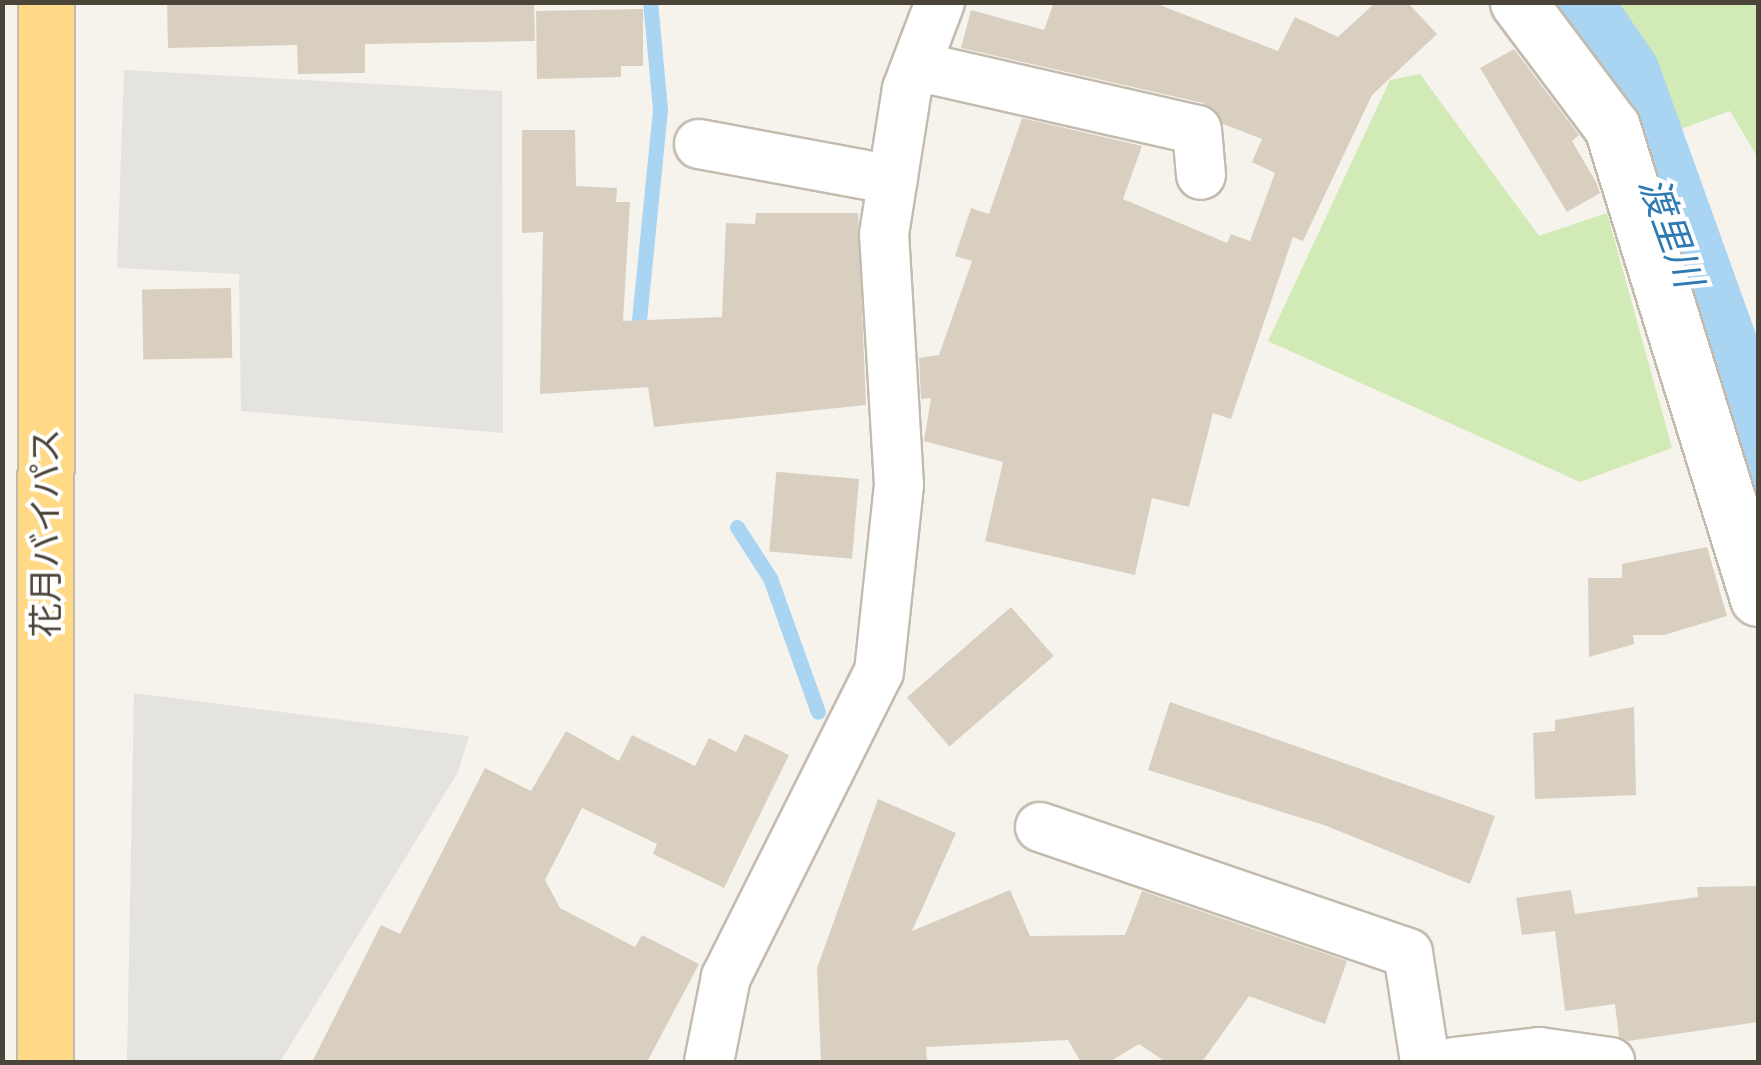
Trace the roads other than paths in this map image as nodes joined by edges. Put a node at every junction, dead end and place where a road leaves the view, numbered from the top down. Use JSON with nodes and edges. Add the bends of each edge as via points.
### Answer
{"nodes":[{"id":1,"x":46,"y":2,"type":"edge"},
{"id":2,"x":940,"y":2,"type":"edge"},
{"id":3,"x":1518,"y":2,"type":"edge"},
{"id":4,"x":916,"y":66,"type":"junction"},
{"id":5,"x":699,"y":144,"type":"dead end"},
{"id":6,"x":1202,"y":174,"type":"dead end"},
{"id":7,"x":893,"y":180,"type":"junction"},
{"id":8,"x":1758,"y":598,"type":"edge"},
{"id":9,"x":1040,"y":828,"type":"dead end"},
{"id":10,"x":45,"y":1062,"type":"edge"},
{"id":11,"x":709,"y":1062,"type":"edge"},
{"id":12,"x":1425,"y":1062,"type":"edge"},
{"id":13,"x":1454,"y":1062,"type":"edge"},
{"id":14,"x":1610,"y":1062,"type":"edge"}],
"edges":[{"from":1,"to":10,"type":"highway","name":"花月バイパス"},
{"from":2,"to":4,"type":"street"},
{"from":3,"to":8,"type":"street","via":[[1612,127]]},
{"from":4,"to":6,"type":"street","via":[[1196,130]]},
{"from":4,"to":7,"type":"street"},
{"from":5,"to":7,"type":"street"},
{"from":7,"to":11,"type":"street","via":[[884,234],[899,484],[879,672],[726,977]]},
{"from":9,"to":12,"type":"street","via":[[1408,954]]},
{"from":13,"to":14,"type":"street","via":[[1538,1052]]}]}
